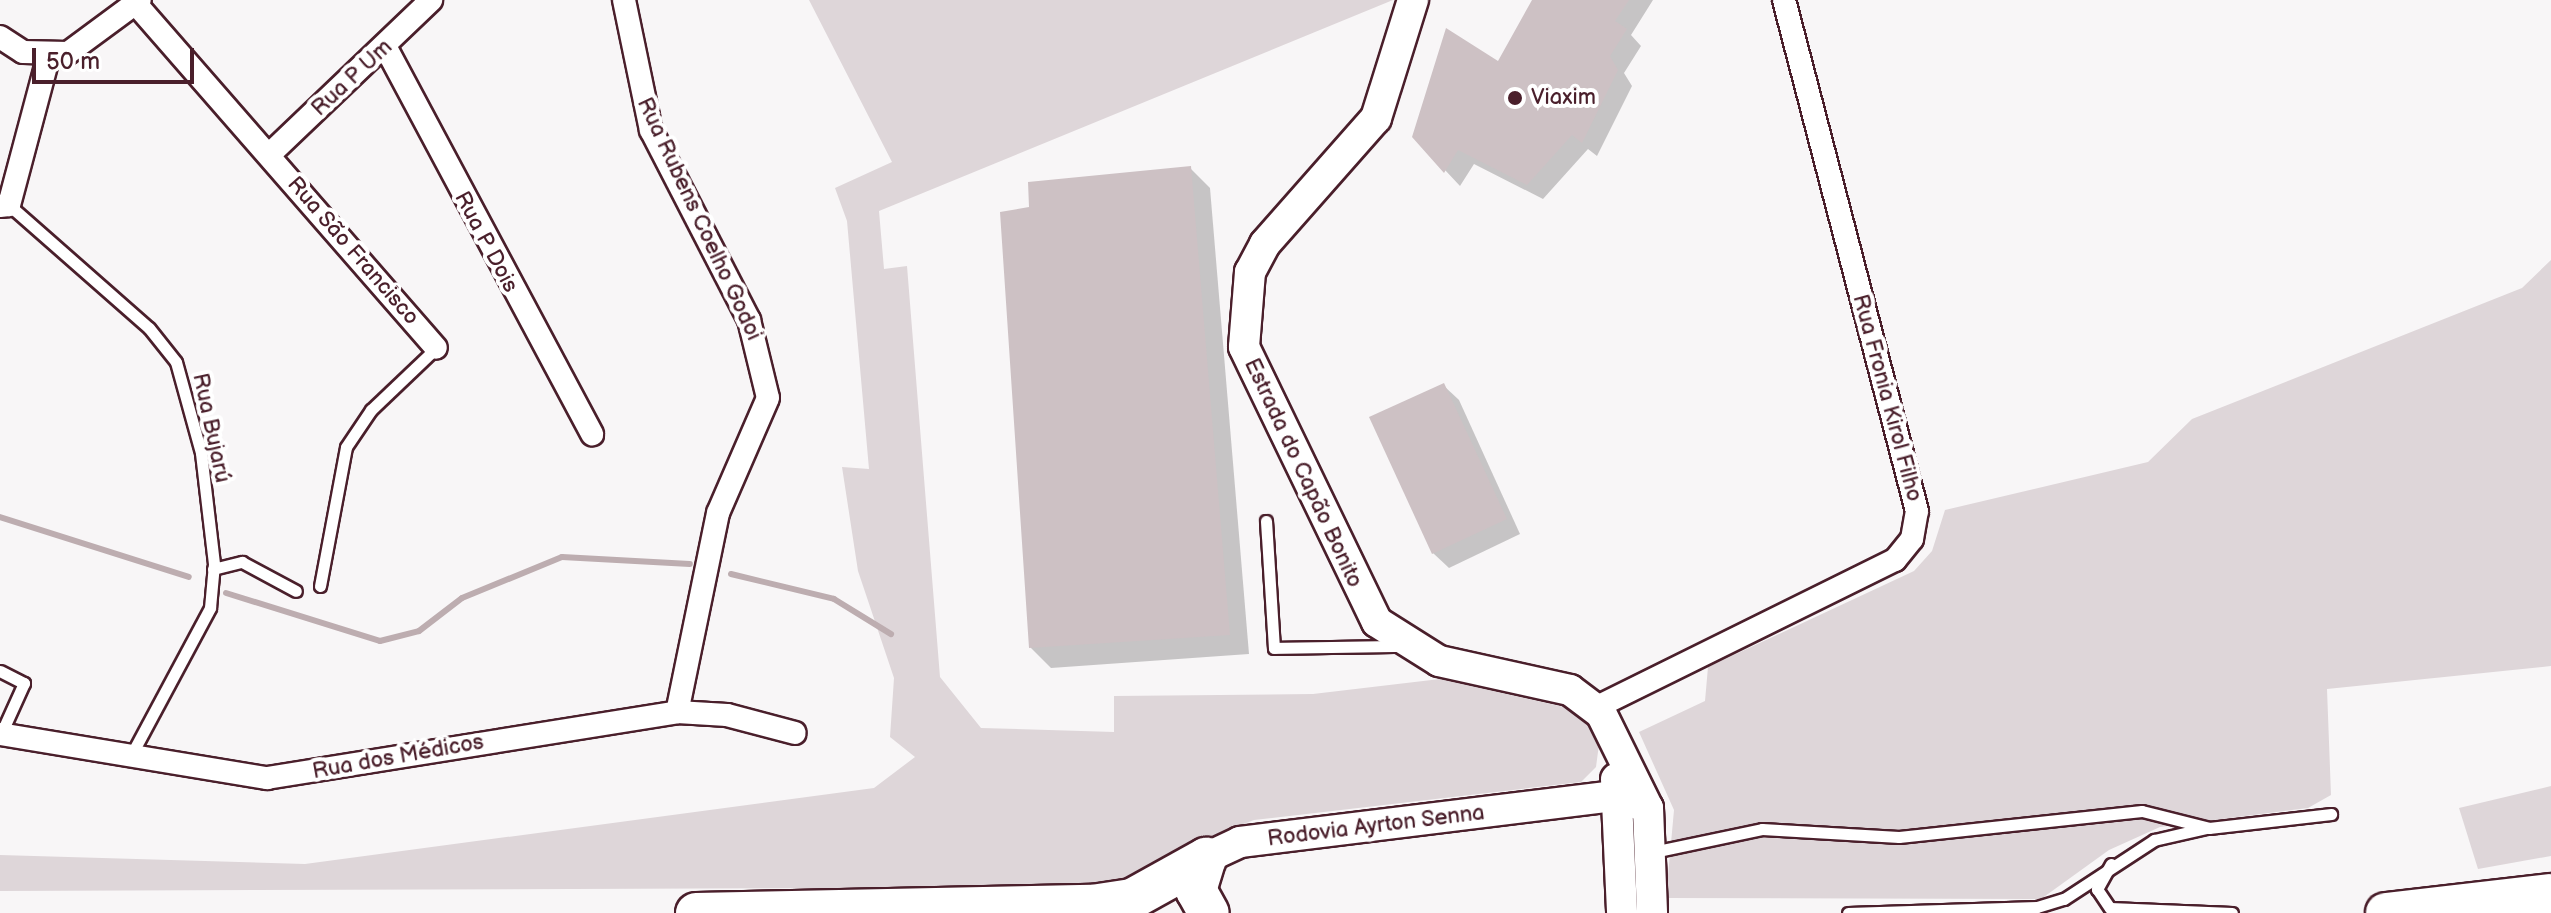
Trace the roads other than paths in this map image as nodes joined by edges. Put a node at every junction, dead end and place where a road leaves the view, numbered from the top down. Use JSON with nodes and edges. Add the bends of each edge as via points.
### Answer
{"nodes":[{"id":1,"x":431,"y":0,"type":"edge"},
{"id":2,"x":624,"y":0,"type":"edge"},
{"id":3,"x":1413,"y":0,"type":"edge"},
{"id":4,"x":1784,"y":0,"type":"edge"},
{"id":5,"x":138,"y":2,"type":"edge"},
{"id":6,"x":0,"y":37,"type":"edge"},
{"id":7,"x":386,"y":48,"type":"junction"},
{"id":8,"x":48,"y":58,"type":"junction"},
{"id":9,"x":270,"y":154,"type":"junction"},
{"id":10,"x":5,"y":206,"type":"edge"},
{"id":11,"x":436,"y":348,"type":"joint"},
{"id":12,"x":592,"y":434,"type":"dead end"},
{"id":13,"x":1266,"y":521,"type":"dead end"},
{"id":14,"x":213,"y":569,"type":"junction"},
{"id":15,"x":320,"y":586,"type":"dead end"},
{"id":16,"x":296,"y":591,"type":"dead end"},
{"id":17,"x":1408,"y":646,"type":"junction"},
{"id":18,"x":0,"y":671,"type":"edge"},
{"id":19,"x":1595,"y":708,"type":"junction"},
{"id":20,"x":677,"y":712,"type":"junction"},
{"id":21,"x":795,"y":733,"type":"dead end"},
{"id":22,"x":0,"y":734,"type":"edge"},
{"id":23,"x":1615,"y":741,"type":"junction"},
{"id":24,"x":129,"y":759,"type":"junction"},
{"id":25,"x":1617,"y":796,"type":"junction"},
{"id":26,"x":1549,"y":805,"type":"junction"},
{"id":27,"x":1648,"y":808,"type":"junction"},
{"id":28,"x":2331,"y":814,"type":"dead end"},
{"id":29,"x":2209,"y":828,"type":"junction"},
{"id":30,"x":1653,"y":852,"type":"junction"},
{"id":31,"x":1206,"y":858,"type":"junction"},
{"id":32,"x":1623,"y":858,"type":"junction"},
{"id":33,"x":2112,"y":863,"type":"junction"},
{"id":34,"x":2551,"y":894,"type":"edge"},
{"id":35,"x":696,"y":913,"type":"edge"},
{"id":36,"x":1209,"y":913,"type":"edge"},
{"id":37,"x":1622,"y":913,"type":"edge"},
{"id":38,"x":1652,"y":913,"type":"edge"},
{"id":39,"x":1848,"y":913,"type":"edge"},
{"id":40,"x":2232,"y":913,"type":"edge"},
{"id":41,"x":2386,"y":913,"type":"edge"}],
"edges":[{"from":1,"to":7,"type":"street","name":"Rua P Um"},
{"from":2,"to":20,"type":"street","name":"Rua Rubens Coelho Godoi","via":[[651,130],[749,320],[768,398],[718,513]]},
{"from":3,"to":17,"type":"street","name":"Estrada do Capão Bonito","via":[[1382,106],[1265,244],[1250,272],[1241,319],[1244,347],[1356,586],[1377,622]]},
{"from":4,"to":19,"type":"street","name":"Rua Fronia Kirol Filho","via":[[1917,511],[1912,539],[1895,560]]},
{"from":5,"to":8,"type":"street","via":[[87,45]]},
{"from":5,"to":9,"type":"street","name":"Rua São Francisco"},
{"from":6,"to":8,"type":"street"},
{"from":7,"to":9,"type":"street","name":"Rua P Um"},
{"from":7,"to":12,"type":"street","name":"Rua P Dois"},
{"from":8,"to":10,"type":"street"},
{"from":9,"to":11,"type":"street","name":"Rua São Francisco"},
{"from":10,"to":14,"type":"lane","name":"Rua Bujarú","via":[[149,328],[176,362],[201,453]]},
{"from":11,"to":15,"type":"lane","via":[[371,410],[346,447]]},
{"from":13,"to":17,"type":"lane","via":[[1274,648]]},
{"from":14,"to":16,"type":"lane","via":[[242,562]]},
{"from":14,"to":24,"type":"lane","name":"Rua Bujarú","via":[[210,608]]},
{"from":17,"to":19,"type":"street","name":"Estrada do Capão Bonito","via":[[1439,661],[1570,690]]},
{"from":18,"to":22,"type":"lane","via":[[24,683]]},
{"from":19,"to":23,"type":"street","name":"Estrada do Capão Bonito"},
{"from":20,"to":21,"type":"street","name":"Rua dos Médicos","via":[[727,715]]},
{"from":20,"to":24,"type":"street","name":"Rua dos Médicos","via":[[267,778]]},
{"from":22,"to":24,"type":"street","name":"Rua dos Médicos"},
{"from":23,"to":25,"type":"street","name":"Estrada do Capão Bonito"},
{"from":23,"to":27,"type":"street","name":"Estrada do Capão Bonito"},
{"from":25,"to":26,"type":"street","name":"Rodovia Ayrton Senna"},
{"from":25,"to":27,"type":"street","name":"Rodovia Ayrton Senna"},
{"from":25,"to":32,"type":"street","name":"Estrada do Capão Bonito"},
{"from":26,"to":31,"type":"street","name":"Rodovia Ayrton Senna","via":[[1240,842]]},
{"from":26,"to":32,"type":"street","via":[[1599,827]]},
{"from":27,"to":30,"type":"street","name":"Estrada do Capão Bonito"},
{"from":28,"to":29,"type":"lane"},
{"from":29,"to":30,"type":"lane","via":[[2142,811],[1899,837],[1762,829]]},
{"from":29,"to":33,"type":"lane","via":[[2154,840]]},
{"from":30,"to":38,"type":"street","name":"Estrada do Capão Bonito"},
{"from":31,"to":35,"type":"highway","via":[[1132,899],[1092,905]]},
{"from":31,"to":36,"type":"highway","via":[[1196,890]]},
{"from":32,"to":37,"type":"street","name":"Estrada do Capão Bonito"},
{"from":33,"to":39,"type":"lane","via":[[2064,899],[2037,907]]},
{"from":33,"to":40,"type":"lane","via":[[2097,889],[2110,908]]},
{"from":34,"to":41,"type":"highway"}]}
